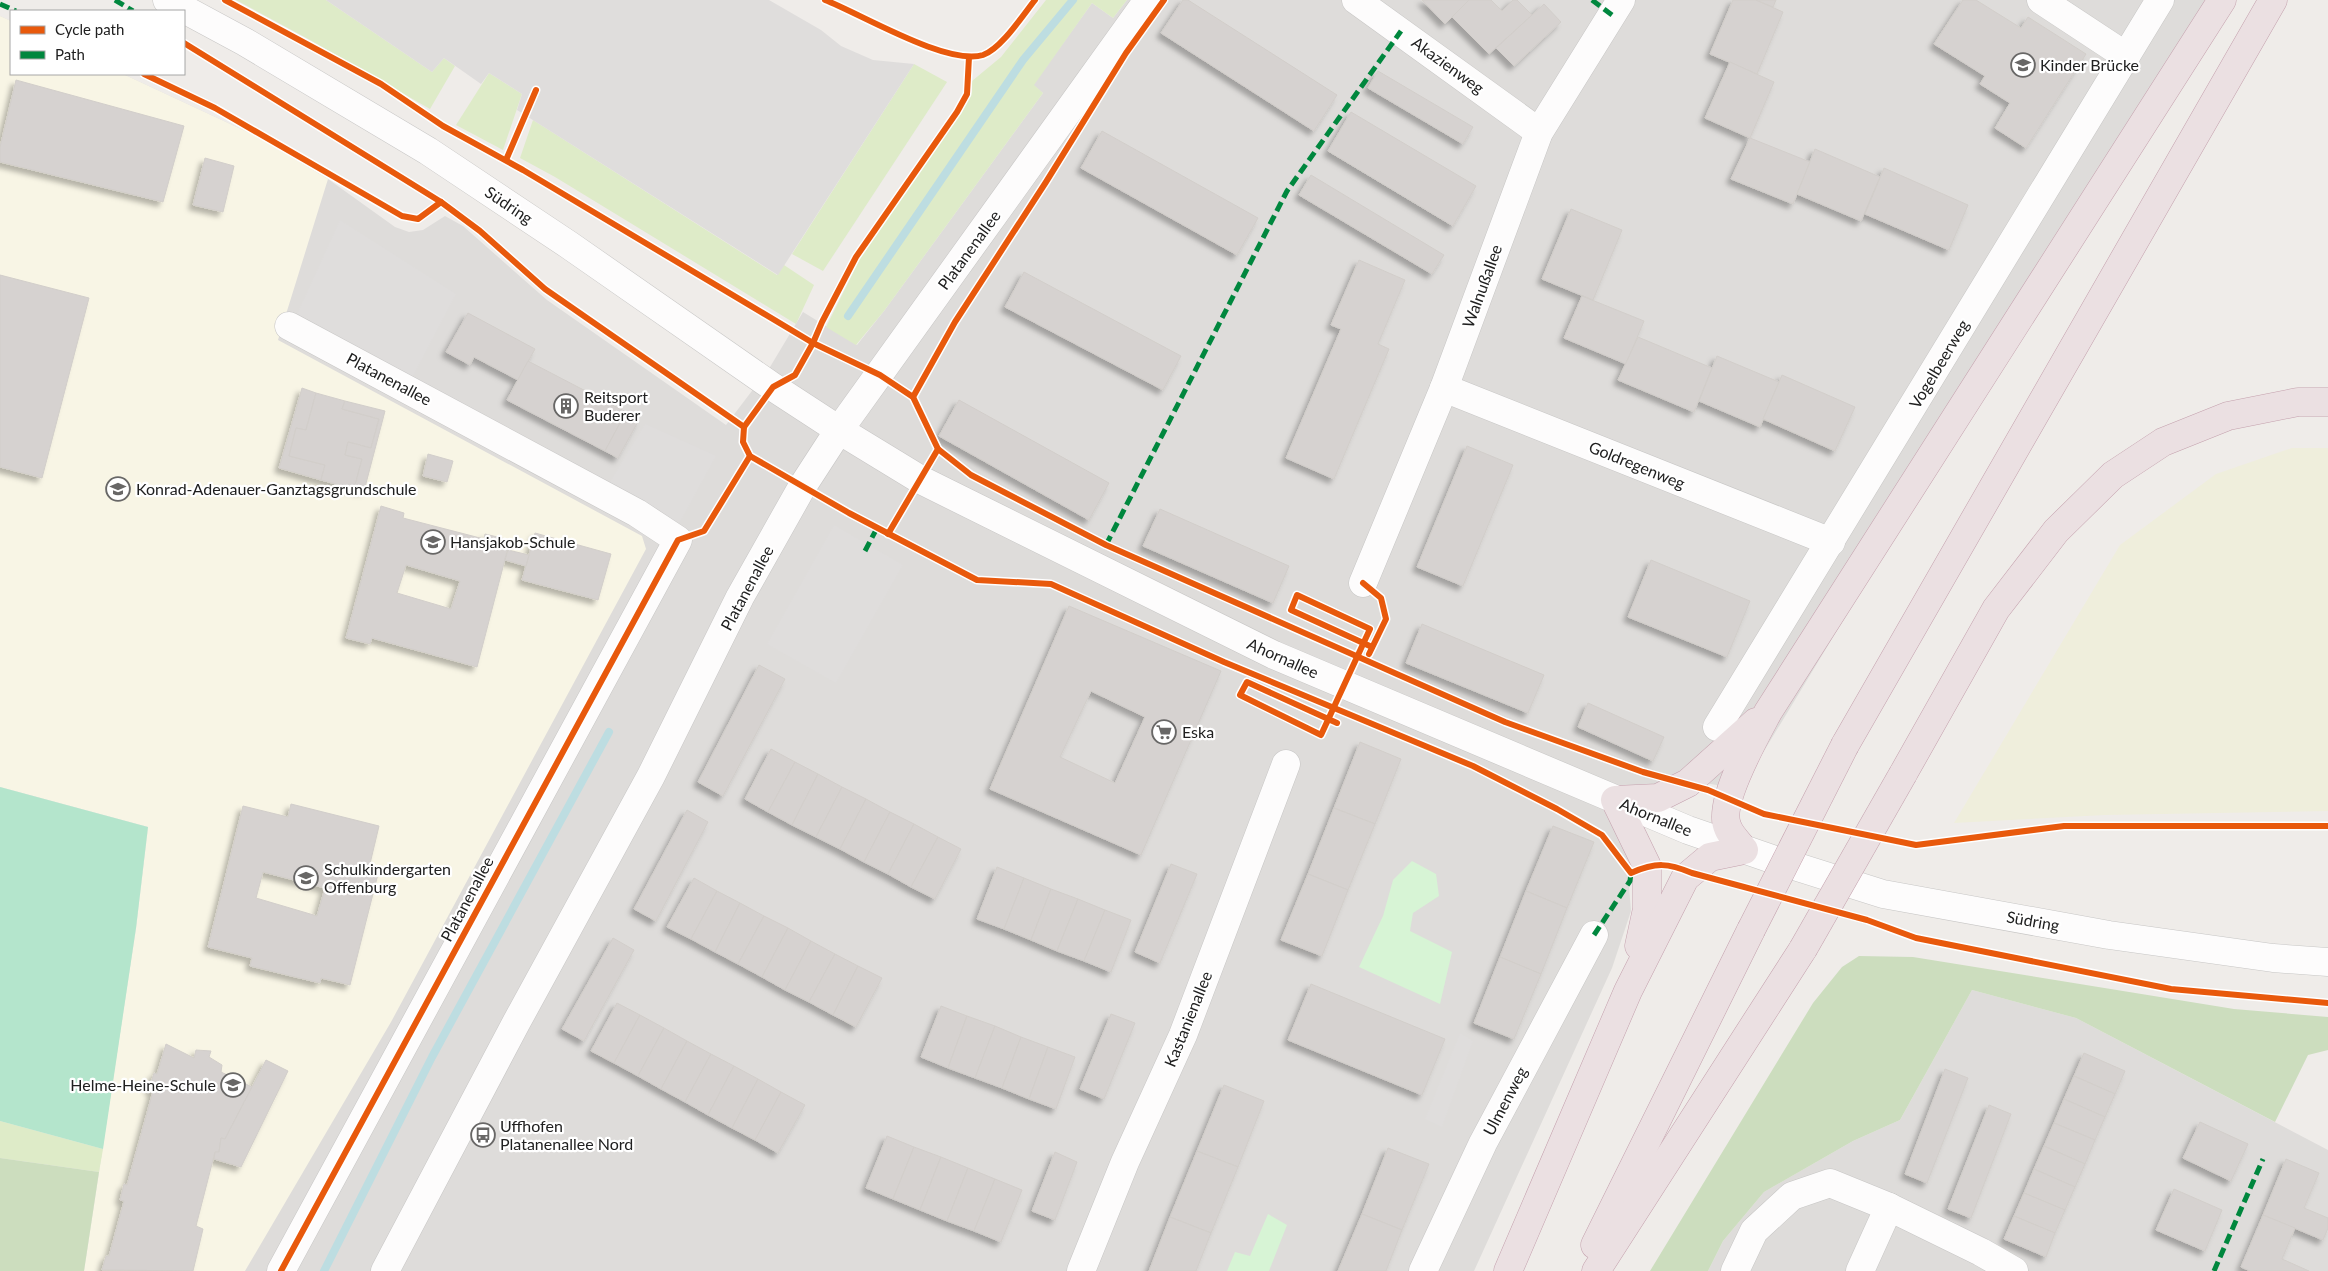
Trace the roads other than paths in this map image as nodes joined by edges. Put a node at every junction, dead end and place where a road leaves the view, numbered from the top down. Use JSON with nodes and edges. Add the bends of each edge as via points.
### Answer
{"nodes":[{"id":1,"x":167,"y":0,"type":"edge"},
{"id":2,"x":1148,"y":0,"type":"edge"},
{"id":3,"x":1356,"y":0,"type":"edge"},
{"id":4,"x":1621,"y":0,"type":"edge"},
{"id":5,"x":2041,"y":0,"type":"edge"},
{"id":6,"x":2160,"y":0,"type":"edge"},
{"id":7,"x":2222,"y":0,"type":"edge"},
{"id":8,"x":2273,"y":0,"type":"edge"},
{"id":9,"x":2126,"y":56,"type":"junction"},
{"id":10,"x":1539,"y":132,"type":"junction"},
{"id":11,"x":289,"y":326,"type":"dead end"},
{"id":12,"x":1444,"y":388,"type":"junction"},
{"id":13,"x":2328,"y":402,"type":"edge"},
{"id":14,"x":839,"y":430,"type":"junction"},
{"id":15,"x":1831,"y":542,"type":"junction"},
{"id":16,"x":1363,"y":583,"type":"dead end"},
{"id":17,"x":1768,"y":712,"type":"junction"},
{"id":18,"x":1717,"y":727,"type":"dead end"},
{"id":19,"x":1286,"y":764,"type":"dead end"},
{"id":20,"x":1615,"y":800,"type":"junction"},
{"id":21,"x":1744,"y":850,"type":"junction"},
{"id":22,"x":1594,"y":935,"type":"dead end"},
{"id":23,"x":2328,"y":962,"type":"edge"},
{"id":24,"x":1628,"y":991,"type":"junction"},
{"id":25,"x":1889,"y":1207,"type":"junction"},
{"id":26,"x":282,"y":1271,"type":"edge"},
{"id":27,"x":385,"y":1271,"type":"edge"},
{"id":28,"x":1081,"y":1271,"type":"edge"},
{"id":29,"x":1423,"y":1271,"type":"edge"},
{"id":30,"x":1508,"y":1271,"type":"edge"},
{"id":31,"x":1582,"y":1271,"type":"edge"},
{"id":32,"x":1596,"y":1271,"type":"edge"},
{"id":33,"x":1735,"y":1271,"type":"edge"},
{"id":34,"x":1860,"y":1271,"type":"edge"},
{"id":35,"x":2014,"y":1271,"type":"edge"}],
"edges":[{"from":1,"to":14,"type":"street","name":"Südring","via":[[246,42],[428,151]]},
{"from":2,"to":14,"type":"street","name":"Platanenallee"},
{"from":3,"to":10,"type":"street","name":"Akazienweg"},
{"from":4,"to":10,"type":"street","name":"Walnußallee"},
{"from":5,"to":9,"type":"street"},
{"from":6,"to":9,"type":"street","name":"Vogelbeerweg"},
{"from":7,"to":17,"type":"highway"},
{"from":8,"to":31,"type":"highway","bridge":true,"via":[[1845,745]]},
{"from":9,"to":15,"type":"street","name":"Vogelbeerweg"},
{"from":10,"to":12,"type":"street","name":"Walnußallee"},
{"from":11,"to":26,"type":"street","name":"Platanenallee","via":[[637,513],[678,540]]},
{"from":12,"to":15,"type":"street","name":"Goldregenweg"},
{"from":12,"to":16,"type":"street","name":"Walnußallee"},
{"from":13,"to":32,"type":"highway","bridge":true,"via":[[2298,402],[2228,416],[2163,442],[2113,475],[2056,531],[1996,609],[1803,949]]},
{"from":14,"to":20,"type":"street","name":"Ahornallee","via":[[938,490],[1274,655]]},
{"from":14,"to":27,"type":"street","name":"Platanenallee","via":[[740,597],[651,776]]},
{"from":15,"to":18,"type":"street","name":"Vogelbeerweg"},
{"from":17,"to":20,"type":"highway","via":[[1688,784],[1658,798]]},
{"from":17,"to":21,"type":"highway","via":[[1728,799],[1727,827]]},
{"from":19,"to":28,"type":"street","name":"Kastanienallee","via":[[1183,1035],[1125,1162]]},
{"from":20,"to":21,"type":"street","name":"Ahornallee"},
{"from":20,"to":24,"type":"highway","via":[[1647,866],[1647,909]]},
{"from":21,"to":23,"type":"street","name":"Südring","via":[[1883,894],[2109,935],[2273,958]]},
{"from":21,"to":24,"type":"highway","via":[[1710,856],[1685,878]]},
{"from":22,"to":29,"type":"street","name":"Ulmenweg","via":[[1484,1143]]},
{"from":24,"to":30,"type":"highway"},
{"from":25,"to":33,"type":"street","via":[[1830,1183],[1792,1196],[1754,1231]]},
{"from":25,"to":34,"type":"street"},
{"from":25,"to":35,"type":"street"}]}
